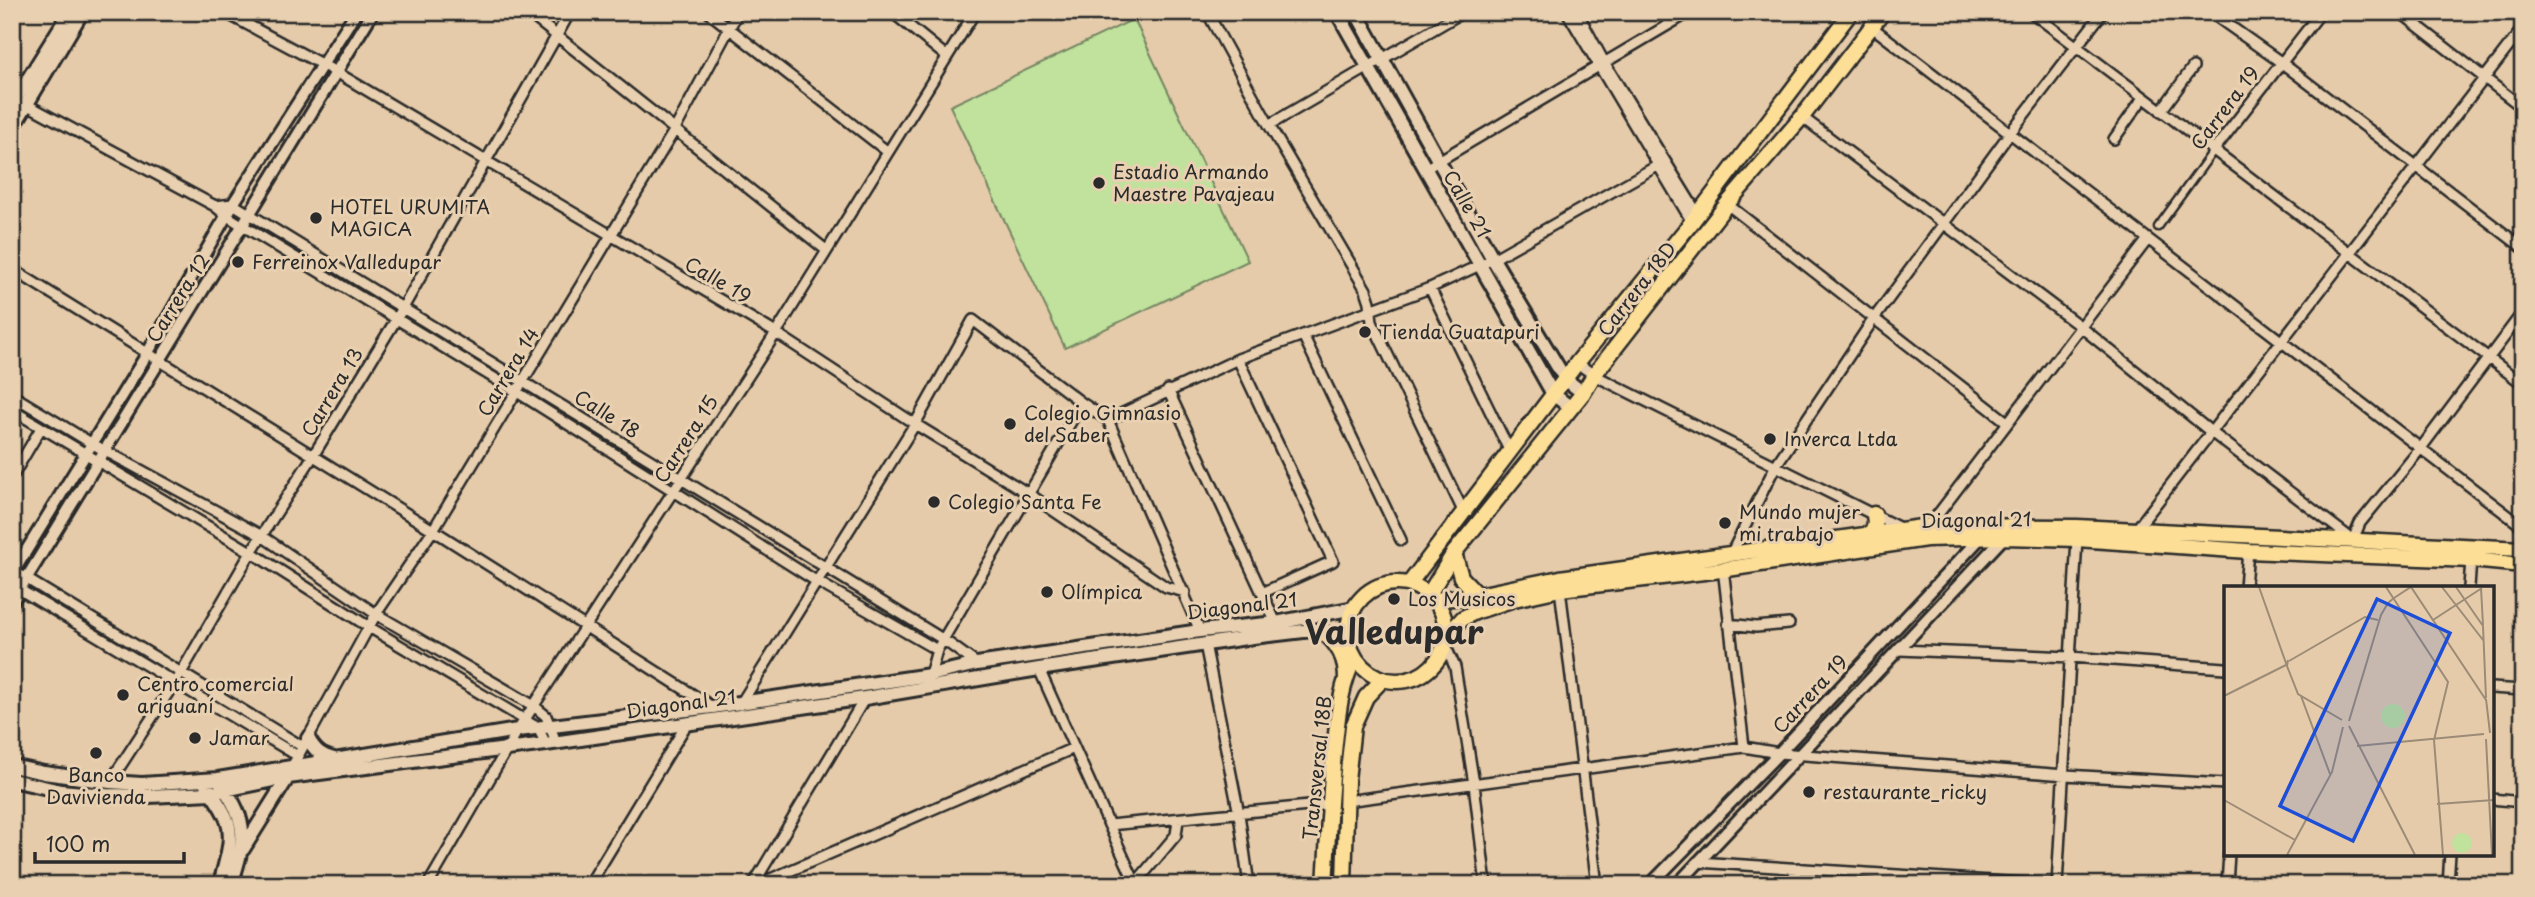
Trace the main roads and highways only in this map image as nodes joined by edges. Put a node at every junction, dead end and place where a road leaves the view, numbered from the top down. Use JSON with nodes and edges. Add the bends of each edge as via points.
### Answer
{"nodes":[{"id":1,"x":69,"y":12,"type":"edge"},
{"id":2,"x":82,"y":12,"type":"edge"},
{"id":3,"x":1337,"y":12,"type":"edge"},
{"id":4,"x":1356,"y":12,"type":"edge"},
{"id":5,"x":1851,"y":12,"type":"edge"},
{"id":6,"x":1883,"y":12,"type":"edge"},
{"id":7,"x":17,"y":101,"type":"edge"},
{"id":8,"x":12,"y":129,"type":"edge"},
{"id":9,"x":1565,"y":379,"type":"junction"},
{"id":10,"x":1583,"y":393,"type":"junction"},
{"id":11,"x":1553,"y":394,"type":"junction"},
{"id":12,"x":1571,"y":408,"type":"junction"},
{"id":13,"x":1874,"y":514,"type":"road end"},
{"id":14,"x":1928,"y":532,"type":"junction"},
{"id":15,"x":1872,"y":533,"type":"junction"},
{"id":16,"x":2523,"y":549,"type":"edge"},
{"id":17,"x":1454,"y":552,"type":"junction"},
{"id":18,"x":2523,"y":565,"type":"edge"},
{"id":19,"x":1409,"y":584,"type":"junction"},
{"id":20,"x":1478,"y":595,"type":"junction"},
{"id":21,"x":1432,"y":597,"type":"junction"},
{"id":22,"x":1354,"y":608,"type":"junction"},
{"id":23,"x":1323,"y":632,"type":"junction"},
{"id":24,"x":1445,"y":641,"type":"junction"},
{"id":25,"x":1353,"y":653,"type":"junction"},
{"id":26,"x":1383,"y":679,"type":"junction"},
{"id":27,"x":1346,"y":683,"type":"junction"},
{"id":28,"x":298,"y":756,"type":"junction"},
{"id":29,"x":334,"y":759,"type":"junction"},
{"id":30,"x":12,"y":766,"type":"edge"},
{"id":31,"x":218,"y":779,"type":"junction"},
{"id":32,"x":12,"y":780,"type":"edge"},
{"id":33,"x":204,"y":780,"type":"junction"},
{"id":34,"x":226,"y":790,"type":"junction"},
{"id":35,"x":211,"y":793,"type":"junction"},
{"id":36,"x":241,"y":853,"type":"junction"},
{"id":37,"x":220,"y":885,"type":"edge"},
{"id":38,"x":231,"y":885,"type":"edge"},
{"id":39,"x":1325,"y":885,"type":"edge"},
{"id":40,"x":1344,"y":885,"type":"edge"}],
"edges":[{"from":1,"to":7,"type":"main road"},
{"from":2,"to":7,"type":"main road"},
{"from":3,"to":11,"type":"main road","name":"Calle 21"},
{"from":4,"to":9,"type":"main road","name":"Calle 21"},
{"from":5,"to":9,"type":"main road","name":"Carrera 18D"},
{"from":6,"to":10,"type":"main road","name":"Carrera 18D","via":[[1727,204]]},
{"from":7,"to":8,"type":"main road"},
{"from":9,"to":10,"type":"main road","name":"Calle 21"},
{"from":9,"to":11,"type":"main road","name":"Carrera 18D"},
{"from":10,"to":12,"type":"main road","name":"Carrera 18D"},
{"from":11,"to":12,"type":"main road","name":"Calle 21"},
{"from":11,"to":19,"type":"main road","name":"Carrera 18D"},
{"from":12,"to":17,"type":"main road","name":"Carrera 18D"},
{"from":13,"to":15,"type":"main road"},
{"from":14,"to":15,"type":"main road","name":"Diagonal 21"},
{"from":14,"to":16,"type":"main road","name":"Diagonal 21","via":[[2014,526]]},
{"from":14,"to":18,"type":"main road","name":"Diagonal 21"},
{"from":14,"to":24,"type":"main road","name":"Diagonal 21","via":[[1721,570],[1560,589],[1514,599],[1463,618]]},
{"from":15,"to":20,"type":"main road","name":"Diagonal 21","via":[[1560,578]]},
{"from":17,"to":20,"type":"main road","via":[[1461,577]]},
{"from":17,"to":21,"type":"main road","name":"Carrera 18D"},
{"from":19,"to":21,"type":"main road"},
{"from":19,"to":22,"type":"main road","via":[[1396,582],[1372,589]]},
{"from":20,"to":21,"type":"main road","name":"Diagonal 21"},
{"from":21,"to":24,"type":"main road","via":[[1446,624]]},
{"from":22,"to":25,"type":"main road","via":[[1348,627]]},
{"from":22,"to":29,"type":"main road","name":"Diagonal 21","via":[[741,703],[538,728],[522,725]]},
{"from":23,"to":25,"type":"main road","via":[[1339,638]]},
{"from":23,"to":27,"type":"main road","via":[[1342,653]]},
{"from":23,"to":28,"type":"main road","name":"Diagonal 21","via":[[1311,630],[1038,669],[509,749]]},
{"from":24,"to":26,"type":"main road","via":[[1440,657],[1421,675]]},
{"from":25,"to":26,"type":"main road","via":[[1363,667]]},
{"from":25,"to":27,"type":"main road","name":"Transversal 18B"},
{"from":26,"to":40,"type":"main road","name":"Transversal 18B","via":[[1366,697],[1353,726]]},
{"from":27,"to":39,"type":"main road","name":"Transversal 18B","via":[[1338,716]]},
{"from":28,"to":29,"type":"main road","name":"Diagonal 21"},
{"from":28,"to":29,"type":"main road","via":[[315,750]]},
{"from":28,"to":31,"type":"main road","name":"Diagonal 21"},
{"from":28,"to":34,"type":"main road","name":"Diagonal 21"},
{"from":28,"to":36,"type":"main road"},
{"from":30,"to":33,"type":"main road","name":"Diagonal 21","via":[[110,782]]},
{"from":31,"to":33,"type":"main road","name":"Diagonal 21"},
{"from":31,"to":34,"type":"main road"},
{"from":32,"to":35,"type":"main road","name":"Diagonal 21","via":[[106,795]]},
{"from":33,"to":35,"type":"main road"},
{"from":34,"to":35,"type":"main road","name":"Diagonal 21"},
{"from":34,"to":36,"type":"main road","via":[[242,825]]},
{"from":35,"to":37,"type":"main road","via":[[229,830]]},
{"from":36,"to":38,"type":"main road"}]}
